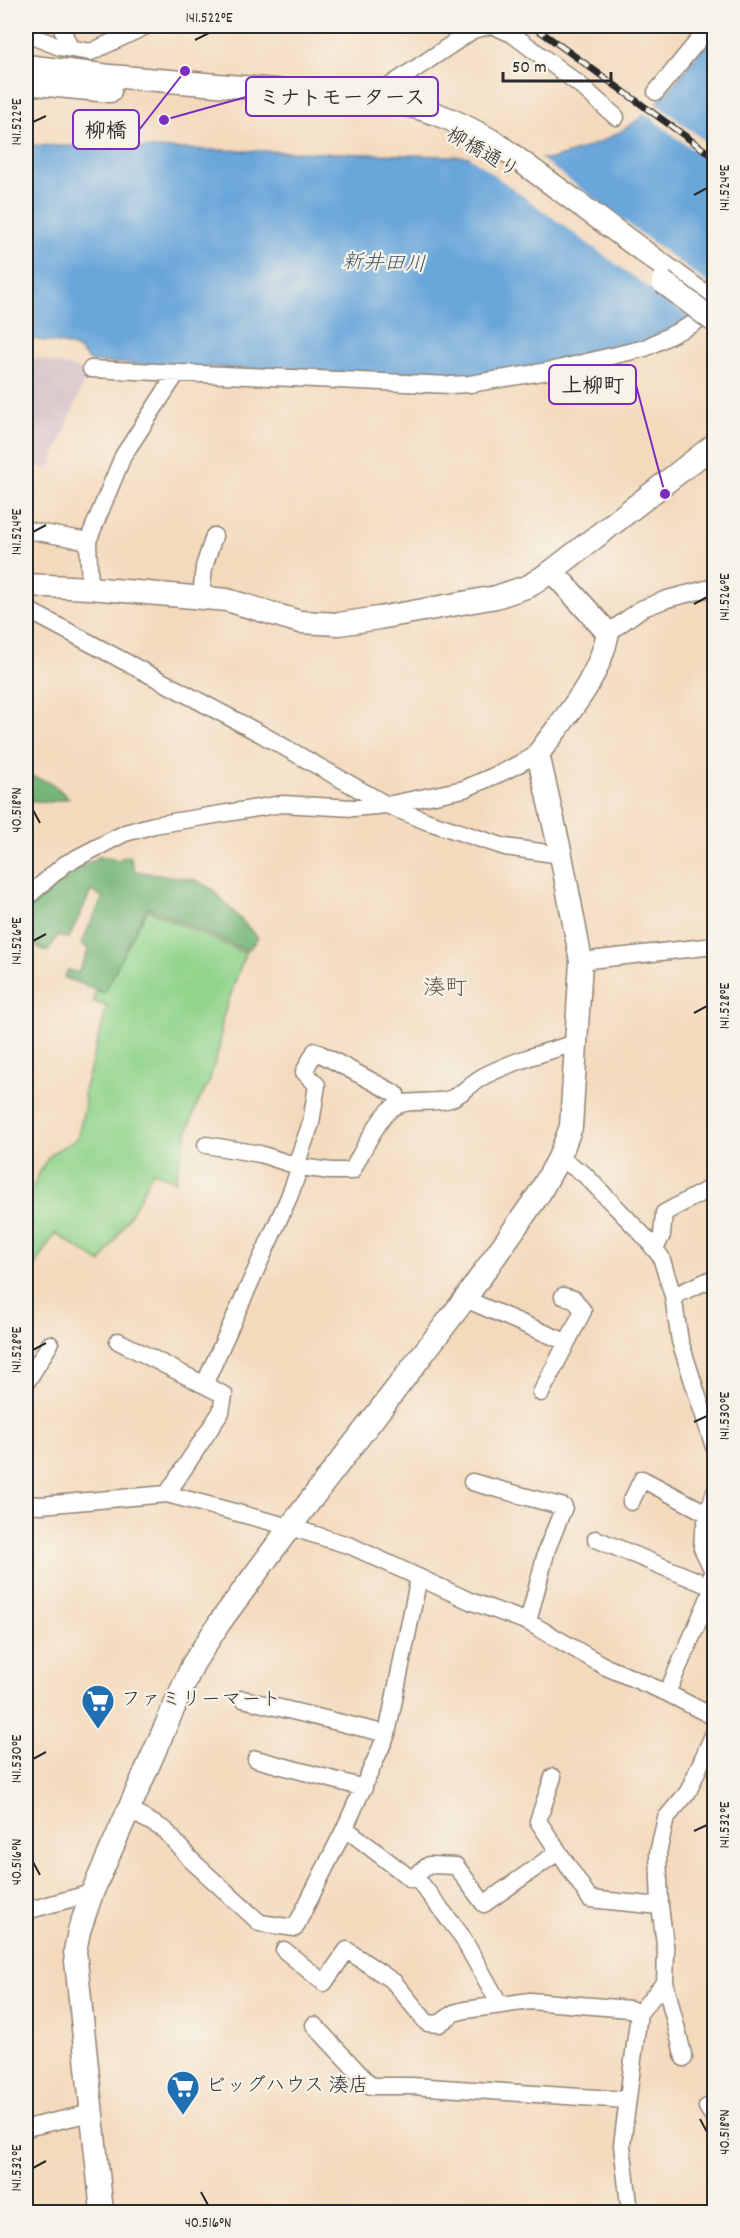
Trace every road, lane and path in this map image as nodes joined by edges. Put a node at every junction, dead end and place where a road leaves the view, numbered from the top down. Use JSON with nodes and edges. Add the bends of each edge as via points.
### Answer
{"nodes":[{"id":1,"x":61,"y":26,"type":"edge"},
{"id":2,"x":146,"y":26,"type":"edge"},
{"id":3,"x":489,"y":26,"type":"edge"},
{"id":4,"x":494,"y":26,"type":"edge"},
{"id":5,"x":710,"y":26,"type":"edge"},
{"id":6,"x":26,"y":34,"type":"edge"},
{"id":7,"x":70,"y":48,"type":"junction"},
{"id":8,"x":26,"y":66,"type":"edge"},
{"id":9,"x":90,"y":72,"type":"junction"},
{"id":10,"x":26,"y":83,"type":"edge"},
{"id":11,"x":656,"y":92,"type":"dead end"},
{"id":12,"x":372,"y":98,"type":"junction"},
{"id":13,"x":408,"y":112,"type":"junction"},
{"id":14,"x":616,"y":117,"type":"dead end"},
{"id":15,"x":714,"y":303,"type":"edge"},
{"id":16,"x":714,"y":309,"type":"edge"},
{"id":17,"x":714,"y":321,"type":"edge"},
{"id":18,"x":91,"y":369,"type":"dead end"},
{"id":19,"x":177,"y":373,"type":"junction"},
{"id":20,"x":714,"y":445,"type":"edge"},
{"id":21,"x":26,"y":530,"type":"edge"},
{"id":22,"x":214,"y":536,"type":"dead end"},
{"id":23,"x":88,"y":541,"type":"junction"},
{"id":24,"x":552,"y":571,"type":"junction"},
{"id":25,"x":26,"y":585,"type":"edge"},
{"id":26,"x":90,"y":588,"type":"junction"},
{"id":27,"x":713,"y":592,"type":"edge"},
{"id":28,"x":201,"y":597,"type":"junction"},
{"id":29,"x":26,"y":609,"type":"edge"},
{"id":30,"x":608,"y":633,"type":"junction"},
{"id":31,"x":538,"y":754,"type":"junction"},
{"id":32,"x":387,"y":805,"type":"junction"},
{"id":33,"x":561,"y":855,"type":"junction"},
{"id":34,"x":26,"y":898,"type":"edge"},
{"id":35,"x":714,"y":946,"type":"edge"},
{"id":36,"x":581,"y":961,"type":"junction"},
{"id":37,"x":576,"y":1043,"type":"junction"},
{"id":38,"x":398,"y":1105,"type":"junction"},
{"id":39,"x":206,"y":1145,"type":"dead end"},
{"id":40,"x":559,"y":1158,"type":"junction"},
{"id":41,"x":298,"y":1166,"type":"junction"},
{"id":42,"x":714,"y":1186,"type":"edge"},
{"id":43,"x":654,"y":1249,"type":"junction"},
{"id":44,"x":714,"y":1278,"type":"edge"},
{"id":45,"x":563,"y":1296,"type":"dead end"},
{"id":46,"x":673,"y":1296,"type":"junction"},
{"id":47,"x":465,"y":1299,"type":"junction"},
{"id":48,"x":118,"y":1341,"type":"dead end"},
{"id":49,"x":566,"y":1342,"type":"junction"},
{"id":50,"x":50,"y":1344,"type":"dead end"},
{"id":51,"x":26,"y":1383,"type":"edge"},
{"id":52,"x":204,"y":1385,"type":"junction"},
{"id":53,"x":541,"y":1393,"type":"dead end"},
{"id":54,"x":714,"y":1447,"type":"edge"},
{"id":55,"x":472,"y":1482,"type":"dead end"},
{"id":56,"x":167,"y":1494,"type":"junction"},
{"id":57,"x":714,"y":1494,"type":"edge"},
{"id":58,"x":631,"y":1502,"type":"dead end"},
{"id":59,"x":26,"y":1504,"type":"edge"},
{"id":60,"x":708,"y":1514,"type":"junction"},
{"id":61,"x":290,"y":1527,"type":"junction"},
{"id":62,"x":596,"y":1539,"type":"dead end"},
{"id":63,"x":419,"y":1577,"type":"junction"},
{"id":64,"x":712,"y":1587,"type":"junction"},
{"id":65,"x":528,"y":1622,"type":"junction"},
{"id":66,"x":667,"y":1693,"type":"junction"},
{"id":67,"x":243,"y":1699,"type":"dead end"},
{"id":68,"x":714,"y":1718,"type":"edge"},
{"id":69,"x":714,"y":1733,"type":"edge"},
{"id":70,"x":387,"y":1734,"type":"junction"},
{"id":71,"x":256,"y":1759,"type":"dead end"},
{"id":72,"x":553,"y":1777,"type":"dead end"},
{"id":73,"x":363,"y":1788,"type":"junction"},
{"id":74,"x":129,"y":1810,"type":"junction"},
{"id":75,"x":345,"y":1828,"type":"junction"},
{"id":76,"x":558,"y":1852,"type":"junction"},
{"id":77,"x":415,"y":1876,"type":"junction"},
{"id":78,"x":92,"y":1893,"type":"junction"},
{"id":79,"x":660,"y":1906,"type":"junction"},
{"id":80,"x":26,"y":1911,"type":"edge"},
{"id":81,"x":284,"y":1950,"type":"dead end"},
{"id":82,"x":665,"y":1982,"type":"junction"},
{"id":83,"x":500,"y":2005,"type":"junction"},
{"id":84,"x":639,"y":2013,"type":"junction"},
{"id":85,"x":314,"y":2025,"type":"dead end"},
{"id":86,"x":684,"y":2058,"type":"dead end"},
{"id":87,"x":627,"y":2100,"type":"junction"},
{"id":88,"x":91,"y":2113,"type":"junction"},
{"id":89,"x":26,"y":2128,"type":"edge"},
{"id":90,"x":102,"y":2212,"type":"edge"},
{"id":91,"x":630,"y":2212,"type":"edge"}],
"edges":[{"from":1,"to":7,"type":"street"},
{"from":2,"to":9,"type":"street"},
{"from":3,"to":12,"type":"street","via":[[473,30]]},
{"from":4,"to":14,"type":"street","via":[[512,34]]},
{"from":5,"to":11,"type":"street"},
{"from":6,"to":7,"type":"street"},
{"from":7,"to":9,"type":"street"},
{"from":8,"to":9,"type":"street","name":"柳橋通り"},
{"from":9,"to":10,"type":"street","name":"柳橋通り"},
{"from":9,"to":12,"type":"street","name":"柳橋通り"},
{"from":9,"to":13,"type":"street","name":"柳橋通り","via":[[360,111]]},
{"from":12,"to":13,"type":"street","name":"柳橋通り"},
{"from":13,"to":15,"type":"street","name":"柳橋通り","via":[[466,125],[496,143]]},
{"from":13,"to":17,"type":"street","name":"柳橋通り","bridge":true,"via":[[492,155]]},
{"from":16,"to":19,"type":"street","via":[[645,348],[554,370],[470,384]]},
{"from":18,"to":19,"type":"street"},
{"from":19,"to":23,"type":"street","via":[[123,456]]},
{"from":20,"to":24,"type":"street"},
{"from":21,"to":23,"type":"street"},
{"from":22,"to":28,"type":"street","via":[[204,567]]},
{"from":23,"to":26,"type":"street"},
{"from":24,"to":28,"type":"street","via":[[529,586],[496,597],[339,624],[300,622],[227,600]]},
{"from":24,"to":30,"type":"street"},
{"from":25,"to":26,"type":"street"},
{"from":26,"to":28,"type":"street"},
{"from":27,"to":30,"type":"street","via":[[667,599]]},
{"from":29,"to":32,"type":"street"},
{"from":30,"to":31,"type":"street","via":[[590,683]]},
{"from":31,"to":32,"type":"street","via":[[464,789]]},
{"from":31,"to":33,"type":"street"},
{"from":32,"to":33,"type":"street","via":[[505,847]]},
{"from":32,"to":34,"type":"street","via":[[353,808],[282,804],[135,830],[65,864]]},
{"from":33,"to":36,"type":"street"},
{"from":35,"to":36,"type":"street"},
{"from":36,"to":37,"type":"street"},
{"from":37,"to":38,"type":"street","via":[[482,1077],[449,1099]]},
{"from":37,"to":40,"type":"street","via":[[570,1127]]},
{"from":38,"to":41,"type":"street","via":[[390,1109],[352,1172]]},
{"from":38,"to":41,"type":"street","via":[[396,1094],[315,1051],[304,1072],[317,1085]]},
{"from":39,"to":41,"type":"street","via":[[260,1154]]},
{"from":40,"to":43,"type":"street","via":[[584,1174]]},
{"from":40,"to":47,"type":"street","via":[[539,1194]]},
{"from":41,"to":52,"type":"street","via":[[289,1197]]},
{"from":42,"to":43,"type":"street","via":[[664,1213],[662,1235]]},
{"from":43,"to":46,"type":"street","via":[[661,1257]]},
{"from":44,"to":46,"type":"street"},
{"from":45,"to":49,"type":"street","via":[[574,1299],[583,1311]]},
{"from":46,"to":54,"type":"street","via":[[680,1341]]},
{"from":47,"to":49,"type":"street"},
{"from":47,"to":61,"type":"street"},
{"from":48,"to":52,"type":"street"},
{"from":49,"to":53,"type":"street"},
{"from":50,"to":51,"type":"street"},
{"from":52,"to":56,"type":"street","via":[[224,1395],[221,1412]]},
{"from":55,"to":65,"type":"street","via":[[564,1507],[547,1549]]},
{"from":56,"to":59,"type":"street"},
{"from":56,"to":61,"type":"street"},
{"from":57,"to":60,"type":"street"},
{"from":58,"to":60,"type":"street","via":[[642,1479]]},
{"from":60,"to":64,"type":"street","via":[[702,1548],[712,1569]]},
{"from":61,"to":63,"type":"street","via":[[351,1546]]},
{"from":61,"to":74,"type":"street","via":[[193,1664]]},
{"from":62,"to":64,"type":"street"},
{"from":63,"to":65,"type":"street"},
{"from":63,"to":70,"type":"street"},
{"from":64,"to":66,"type":"street"},
{"from":65,"to":66,"type":"street","via":[[606,1667]]},
{"from":66,"to":68,"type":"street"},
{"from":67,"to":70,"type":"street"},
{"from":69,"to":79,"type":"street","via":[[688,1792],[666,1818],[658,1852]]},
{"from":70,"to":73,"type":"street"},
{"from":71,"to":73,"type":"street"},
{"from":72,"to":76,"type":"street","via":[[538,1821]]},
{"from":73,"to":75,"type":"street"},
{"from":74,"to":75,"type":"street","via":[[165,1830],[191,1860],[260,1923],[295,1928]]},
{"from":74,"to":78,"type":"street"},
{"from":75,"to":77,"type":"street","via":[[411,1879]]},
{"from":76,"to":77,"type":"street","via":[[484,1904],[456,1866],[429,1865]]},
{"from":76,"to":79,"type":"street","via":[[590,1899]]},
{"from":77,"to":83,"type":"street","via":[[460,1935]]},
{"from":78,"to":80,"type":"street"},
{"from":78,"to":88,"type":"street","via":[[75,1951]]},
{"from":79,"to":82,"type":"street"},
{"from":81,"to":83,"type":"street","via":[[324,1983],[347,1950],[394,1982],[427,2023],[439,2024],[454,2013]]},
{"from":82,"to":84,"type":"street"},
{"from":82,"to":86,"type":"street"},
{"from":83,"to":84,"type":"street","via":[[530,2001]]},
{"from":84,"to":87,"type":"street"},
{"from":85,"to":87,"type":"street","via":[[371,2086]]},
{"from":87,"to":91,"type":"street","via":[[622,2145]]},
{"from":88,"to":89,"type":"street"},
{"from":88,"to":90,"type":"street"}]}
